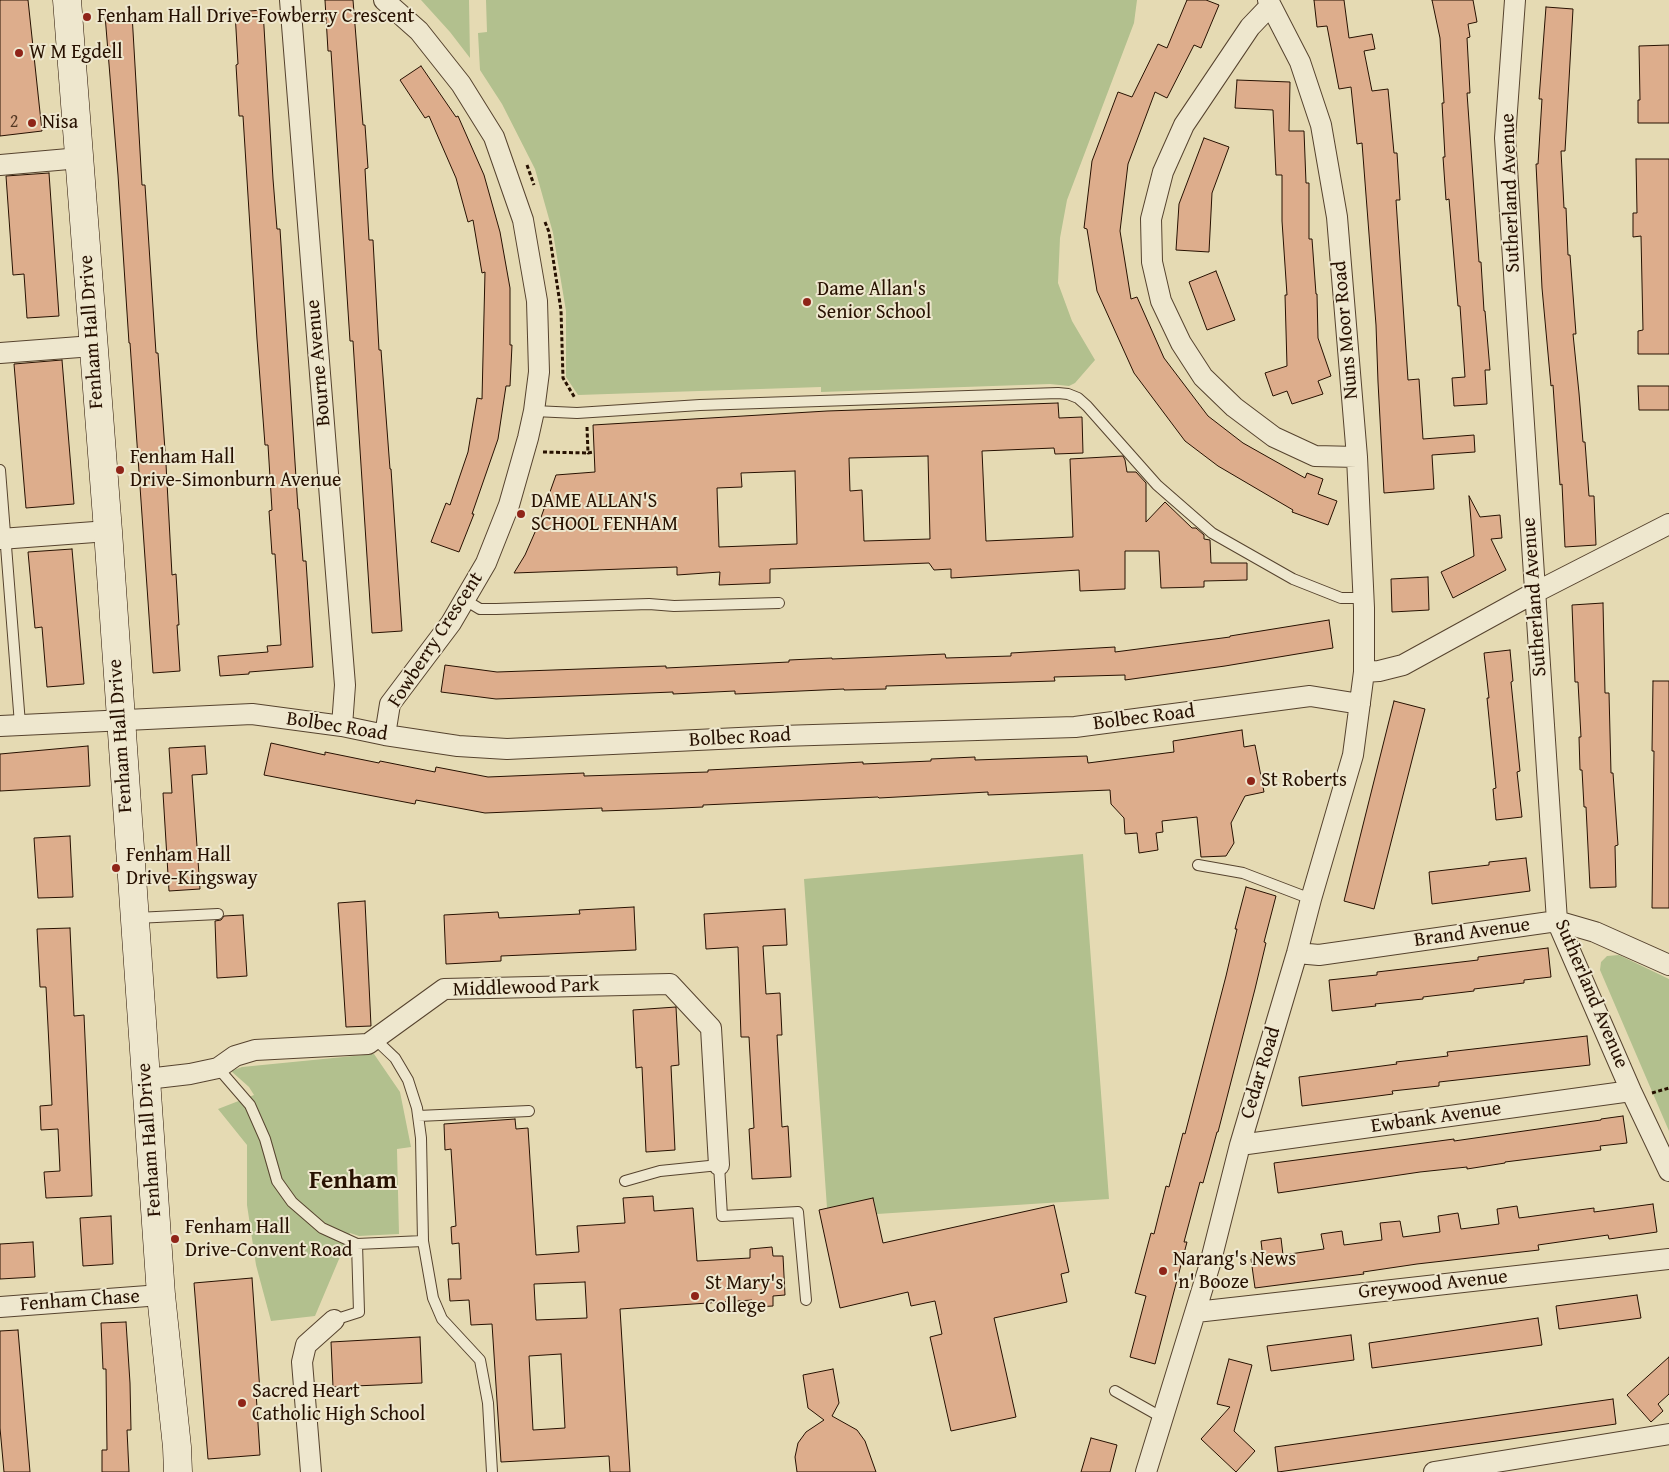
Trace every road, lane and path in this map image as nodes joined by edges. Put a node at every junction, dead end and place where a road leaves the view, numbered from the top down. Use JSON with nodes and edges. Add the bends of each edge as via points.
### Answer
{"nodes":[{"id":1,"x":67,"y":0,"type":"edge"},
{"id":2,"x":290,"y":0,"type":"edge"},
{"id":3,"x":384,"y":0,"type":"edge"},
{"id":4,"x":1515,"y":0,"type":"edge"},
{"id":5,"x":1269,"y":3,"type":"edge"},
{"id":6,"x":80,"y":158,"type":"junction"},
{"id":7,"x":0,"y":165,"type":"edge"},
{"id":8,"x":93,"y":346,"type":"junction"},
{"id":9,"x":0,"y":353,"type":"edge"},
{"id":10,"x":534,"y":411,"type":"junction"},
{"id":11,"x":586,"y":412,"type":"junction"},
{"id":12,"x":542,"y":452,"type":"dead end"},
{"id":13,"x":594,"y":452,"type":"dead end"},
{"id":14,"x":588,"y":453,"type":"junction"},
{"id":15,"x":1357,"y":457,"type":"junction"},
{"id":16,"x":0,"y":470,"type":"edge"},
{"id":17,"x":1669,"y":524,"type":"edge"},
{"id":18,"x":108,"y":531,"type":"junction"},
{"id":19,"x":2,"y":539,"type":"edge"},
{"id":20,"x":1534,"y":593,"type":"junction"},
{"id":21,"x":1363,"y":598,"type":"junction"},
{"id":22,"x":465,"y":600,"type":"junction"},
{"id":23,"x":779,"y":603,"type":"dead end"},
{"id":24,"x":1364,"y":672,"type":"junction"},
{"id":25,"x":1360,"y":704,"type":"junction"},
{"id":26,"x":120,"y":720,"type":"junction"},
{"id":27,"x":20,"y":724,"type":"junction"},
{"id":28,"x":0,"y":726,"type":"edge"},
{"id":29,"x":342,"y":726,"type":"junction"},
{"id":30,"x":385,"y":735,"type":"junction"},
{"id":31,"x":1198,"y":865,"type":"dead end"},
{"id":32,"x":1312,"y":899,"type":"junction"},
{"id":33,"x":218,"y":914,"type":"dead end"},
{"id":34,"x":134,"y":919,"type":"junction"},
{"id":35,"x":1557,"y":921,"type":"junction"},
{"id":36,"x":1298,"y":953,"type":"junction"},
{"id":37,"x":1669,"y":965,"type":"edge"},
{"id":38,"x":375,"y":1039,"type":"junction"},
{"id":39,"x":218,"y":1068,"type":"junction"},
{"id":40,"x":147,"y":1080,"type":"junction"},
{"id":41,"x":1632,"y":1091,"type":"junction"},
{"id":42,"x":529,"y":1111,"type":"dead end"},
{"id":43,"x":418,"y":1116,"type":"junction"},
{"id":44,"x":1240,"y":1145,"type":"junction"},
{"id":45,"x":719,"y":1166,"type":"junction"},
{"id":46,"x":1669,"y":1171,"type":"edge"},
{"id":47,"x":625,"y":1181,"type":"dead end"},
{"id":48,"x":423,"y":1241,"type":"junction"},
{"id":49,"x":357,"y":1244,"type":"junction"},
{"id":50,"x":1669,"y":1259,"type":"edge"},
{"id":51,"x":161,"y":1295,"type":"junction"},
{"id":52,"x":806,"y":1300,"type":"dead end"},
{"id":53,"x":0,"y":1307,"type":"edge"},
{"id":54,"x":1196,"y":1312,"type":"junction"},
{"id":55,"x":334,"y":1320,"type":"joint"},
{"id":56,"x":1115,"y":1391,"type":"dead end"},
{"id":57,"x":1163,"y":1418,"type":"junction"},
{"id":58,"x":1669,"y":1434,"type":"edge"},
{"id":59,"x":178,"y":1472,"type":"edge"},
{"id":60,"x":311,"y":1472,"type":"edge"},
{"id":61,"x":492,"y":1472,"type":"edge"},
{"id":62,"x":1146,"y":1472,"type":"edge"},
{"id":63,"x":1434,"y":1472,"type":"edge"}],
"edges":[{"from":1,"to":6,"type":"street","name":"Fenham Hall Drive"},
{"from":2,"to":29,"type":"street","name":"Bourne Avenue","via":[[345,685]]},
{"from":3,"to":10,"type":"street","name":"Fowberry Crescent","via":[[419,31],[461,84],[494,137],[523,220],[537,302],[539,372]]},
{"from":4,"to":20,"type":"street","name":"Sutherland Avenue","via":[[1505,138]]},
{"from":5,"to":15,"type":"street","name":"Nuns Moor Road","via":[[1300,62],[1321,125],[1338,217]]},
{"from":5,"to":15,"type":"street","via":[[1184,125],[1163,172],[1150,219],[1152,262],[1162,301],[1181,343],[1203,377],[1234,407],[1274,437],[1315,456]]},
{"from":6,"to":7,"type":"street"},
{"from":6,"to":8,"type":"street","name":"Fenham Hall Drive"},
{"from":8,"to":9,"type":"street"},
{"from":8,"to":18,"type":"street","name":"Fenham Hall Drive"},
{"from":10,"to":11,"type":"lane"},
{"from":10,"to":22,"type":"street","name":"Fowberry Crescent","via":[[509,505],[486,563]]},
{"from":11,"to":14,"type":"path"},
{"from":11,"to":21,"type":"lane","via":[[1068,394],[1087,406],[1156,486],[1212,533],[1293,579],[1341,598]]},
{"from":12,"to":14,"type":"path"},
{"from":13,"to":14,"type":"path"},
{"from":15,"to":21,"type":"street","name":"Nuns Moor Road"},
{"from":16,"to":19,"type":"lane"},
{"from":17,"to":20,"type":"street"},
{"from":18,"to":19,"type":"street"},
{"from":18,"to":26,"type":"street","name":"Fenham Hall Drive"},
{"from":19,"to":27,"type":"lane"},
{"from":20,"to":24,"type":"street","via":[[1403,665]]},
{"from":20,"to":35,"type":"street","name":"Sutherland Avenue"},
{"from":21,"to":24,"type":"street","name":"Nuns Moor Road"},
{"from":22,"to":23,"type":"lane","via":[[480,609]]},
{"from":22,"to":30,"type":"street","name":"Fowberry Crescent","via":[[390,704]]},
{"from":24,"to":25,"type":"street","name":"Cedar Road"},
{"from":25,"to":30,"type":"street","name":"Bolbec Road","via":[[1310,696],[1075,727],[507,749],[458,746]]},
{"from":25,"to":32,"type":"street","name":"Cedar Road","via":[[1353,754]]},
{"from":26,"to":27,"type":"street","name":"Bolbec Road"},
{"from":26,"to":29,"type":"street","name":"Bolbec Road","via":[[252,714]]},
{"from":26,"to":34,"type":"street","name":"Fenham Hall Drive"},
{"from":27,"to":28,"type":"street","name":"Bolbec Road"},
{"from":29,"to":30,"type":"street","name":"Bolbec Road"},
{"from":31,"to":32,"type":"lane","via":[[1243,873]]},
{"from":32,"to":36,"type":"street","name":"Cedar Road"},
{"from":33,"to":34,"type":"lane"},
{"from":34,"to":40,"type":"street","name":"Fenham Hall Drive"},
{"from":35,"to":36,"type":"street","name":"Brand Avenue","via":[[1318,955]]},
{"from":35,"to":37,"type":"street","name":"Brand Avenue","via":[[1595,932]]},
{"from":35,"to":41,"type":"street","name":"Sutherland Avenue"},
{"from":36,"to":44,"type":"street","name":"Cedar Road"},
{"from":38,"to":39,"type":"street","name":"Middlewood Park","via":[[368,1044],[255,1050],[235,1056]]},
{"from":38,"to":43,"type":"lane","via":[[395,1058],[408,1080]]},
{"from":38,"to":45,"type":"street","name":"Middlewood Park","via":[[444,989],[670,984],[711,1028]]},
{"from":39,"to":40,"type":"street","name":"Middlewood Park"},
{"from":39,"to":49,"type":"lane","via":[[250,1105],[265,1139],[277,1181],[292,1202],[322,1228]]},
{"from":40,"to":51,"type":"street","name":"Fenham Hall Drive"},
{"from":41,"to":44,"type":"street","name":"Ewbank Avenue"},
{"from":41,"to":46,"type":"street","name":"Sutherland Avenue"},
{"from":42,"to":43,"type":"lane"},
{"from":43,"to":48,"type":"lane"},
{"from":44,"to":54,"type":"street","name":"Cedar Road"},
{"from":45,"to":47,"type":"lane","via":[[660,1171]]},
{"from":45,"to":52,"type":"lane","via":[[722,1216],[798,1212]]},
{"from":48,"to":49,"type":"lane"},
{"from":48,"to":61,"type":"lane","via":[[433,1298],[442,1318],[480,1360],[488,1403]]},
{"from":49,"to":55,"type":"lane","via":[[360,1312]]},
{"from":50,"to":54,"type":"street","name":"Greywood Avenue"},
{"from":51,"to":53,"type":"street","name":"Fenham Chase"},
{"from":51,"to":59,"type":"street","name":"Fenham Hall Drive"},
{"from":54,"to":57,"type":"street","name":"Cedar Road"},
{"from":55,"to":60,"type":"street","via":[[306,1345],[302,1362]]},
{"from":56,"to":57,"type":"lane"},
{"from":57,"to":62,"type":"street","name":"Cedar Road"},
{"from":58,"to":63,"type":"street"}]}
